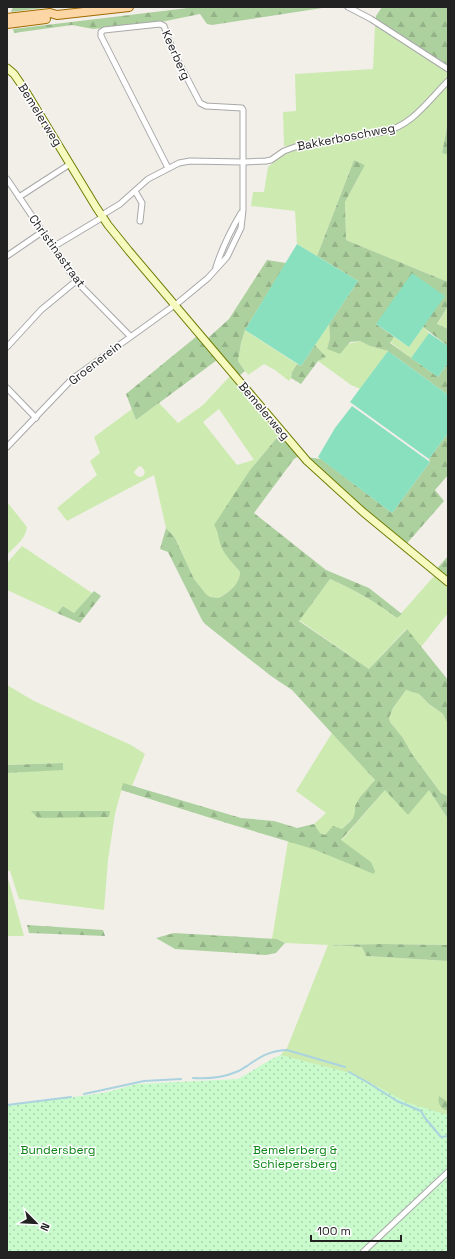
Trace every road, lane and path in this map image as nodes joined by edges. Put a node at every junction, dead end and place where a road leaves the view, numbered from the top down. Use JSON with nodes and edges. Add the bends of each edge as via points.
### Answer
{"nodes":[{"id":1,"x":129,"y":7,"type":"edge"},
{"id":2,"x":348,"y":7,"type":"edge"},
{"id":3,"x":58,"y":15,"type":"junction"},
{"id":4,"x":7,"y":18,"type":"edge"},
{"id":5,"x":7,"y":24,"type":"edge"},
{"id":6,"x":7,"y":68,"type":"edge"},
{"id":7,"x":448,"y":69,"type":"edge"},
{"id":8,"x":448,"y":81,"type":"edge"},
{"id":9,"x":243,"y":162,"type":"junction"},
{"id":10,"x":70,"y":164,"type":"junction"},
{"id":11,"x":168,"y":168,"type":"junction"},
{"id":12,"x":7,"y":179,"type":"edge"},
{"id":13,"x":135,"y":191,"type":"junction"},
{"id":14,"x":19,"y":196,"type":"junction"},
{"id":15,"x":102,"y":216,"type":"junction"},
{"id":16,"x":140,"y":221,"type":"dead end"},
{"id":17,"x":42,"y":232,"type":"junction"},
{"id":18,"x":53,"y":247,"type":"junction"},
{"id":19,"x":7,"y":256,"type":"edge"},
{"id":20,"x":76,"y":281,"type":"junction"},
{"id":21,"x":174,"y":305,"type":"junction"},
{"id":22,"x":130,"y":336,"type":"junction"},
{"id":23,"x":7,"y":347,"type":"edge"},
{"id":24,"x":7,"y":388,"type":"edge"},
{"id":25,"x":36,"y":418,"type":"junction"},
{"id":26,"x":7,"y":447,"type":"edge"},
{"id":27,"x":448,"y":582,"type":"edge"},
{"id":28,"x":448,"y":1172,"type":"edge"},
{"id":29,"x":363,"y":1252,"type":"edge"}],
"edges":[{"from":1,"to":3,"type":"main road"},
{"from":2,"to":7,"type":"street"},
{"from":3,"to":4,"type":"main road"},
{"from":3,"to":5,"type":"main road","via":[[51,19]]},
{"from":6,"to":10,"type":"street","name":"Bemelerweg","via":[[25,90]]},
{"from":8,"to":9,"type":"street","name":"Bakkerboschweg","via":[[415,116],[397,128],[295,147],[272,160]]},
{"from":9,"to":11,"type":"street","name":"Bakkerboschweg","via":[[184,161]]},
{"from":9,"to":11,"type":"street","name":"Keerberg","via":[[242,108],[206,106],[200,103],[174,54],[164,26],[160,24],[104,30],[101,36]]},
{"from":9,"to":21,"type":"street","name":"Groenerein","via":[[243,210],[220,254],[216,268],[208,278]]},
{"from":10,"to":14,"type":"street"},
{"from":10,"to":15,"type":"street","name":"Bemelerweg"},
{"from":11,"to":13,"type":"street","name":"Bakkerboschweg","via":[[148,179]]},
{"from":12,"to":14,"type":"street","name":"Christinastraat"},
{"from":13,"to":15,"type":"street","name":"Bakkerboschweg"},
{"from":13,"to":16,"type":"street","via":[[142,203]]},
{"from":14,"to":17,"type":"street","name":"Christinastraat"},
{"from":15,"to":18,"type":"street"},
{"from":15,"to":21,"type":"street","name":"Bemelerweg"},
{"from":17,"to":18,"type":"street","name":"Christinastraat"},
{"from":17,"to":19,"type":"street"},
{"from":18,"to":20,"type":"street","name":"Christinastraat"},
{"from":20,"to":22,"type":"street","name":"Christinastraat"},
{"from":20,"to":23,"type":"street","via":[[41,310]]},
{"from":21,"to":22,"type":"street","name":"Groenerein"},
{"from":21,"to":27,"type":"street","name":"Bemelerweg","via":[[307,461],[363,512]]},
{"from":22,"to":25,"type":"street","name":"Groenerein","via":[[72,379]]},
{"from":24,"to":25,"type":"street"},
{"from":25,"to":26,"type":"street","name":"Groenerein"},
{"from":28,"to":29,"type":"street"}]}
